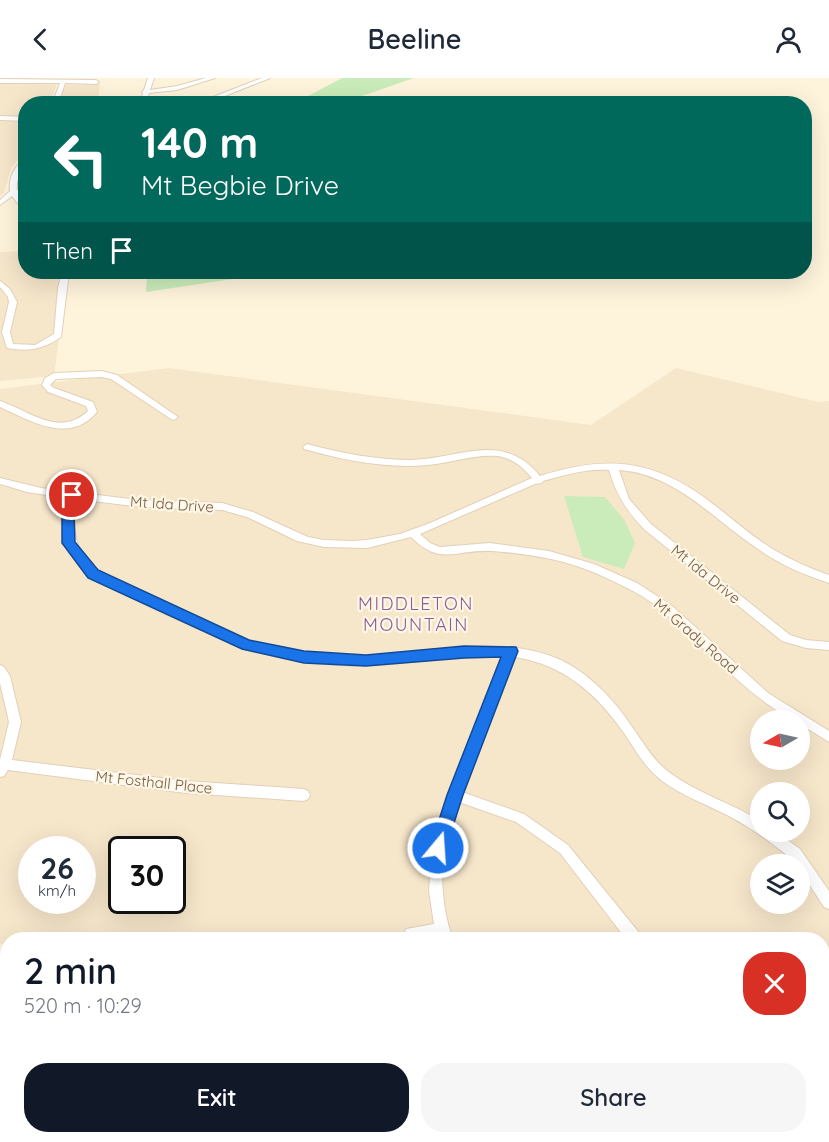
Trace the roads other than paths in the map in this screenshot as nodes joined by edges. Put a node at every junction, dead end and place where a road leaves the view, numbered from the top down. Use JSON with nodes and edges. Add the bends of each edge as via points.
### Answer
{"nodes":[{"id":1,"x":151,"y":78,"type":"edge"},
{"id":2,"x":212,"y":78,"type":"edge"},
{"id":3,"x":267,"y":78,"type":"edge"},
{"id":4,"x":0,"y":81,"type":"edge"},
{"id":5,"x":63,"y":82,"type":"junction"},
{"id":6,"x":96,"y":82,"type":"dead end"},
{"id":7,"x":145,"y":92,"type":"junction"},
{"id":8,"x":57,"y":96,"type":"edge"},
{"id":9,"x":144,"y":96,"type":"edge"},
{"id":10,"x":219,"y":96,"type":"edge"},
{"id":11,"x":0,"y":118,"type":"edge"},
{"id":12,"x":18,"y":119,"type":"edge"},
{"id":13,"x":18,"y":168,"type":"edge"},
{"id":14,"x":18,"y":191,"type":"edge"},
{"id":15,"x":12,"y":193,"type":"junction"},
{"id":16,"x":18,"y":201,"type":"edge"},
{"id":17,"x":0,"y":203,"type":"edge"},
{"id":18,"x":63,"y":279,"type":"edge"},
{"id":19,"x":0,"y":283,"type":"edge"},
{"id":20,"x":0,"y":404,"type":"edge"},
{"id":21,"x":174,"y":417,"type":"dead end"},
{"id":22,"x":307,"y":447,"type":"dead end"},
{"id":23,"x":613,"y":466,"type":"junction"},
{"id":24,"x":0,"y":481,"type":"edge"},
{"id":25,"x":539,"y":481,"type":"junction"},
{"id":26,"x":72,"y":495,"type":"junction"},
{"id":27,"x":414,"y":534,"type":"junction"},
{"id":28,"x":829,"y":579,"type":"edge"},
{"id":29,"x":829,"y":646,"type":"edge"},
{"id":30,"x":511,"y":651,"type":"junction"},
{"id":31,"x":0,"y":670,"type":"edge"},
{"id":32,"x":829,"y":737,"type":"edge"},
{"id":33,"x":3,"y":768,"type":"edge"},
{"id":34,"x":303,"y":795,"type":"dead end"},
{"id":35,"x":455,"y":795,"type":"junction"},
{"id":36,"x":750,"y":823,"type":"edge"},
{"id":37,"x":780,"y":842,"type":"edge"},
{"id":38,"x":829,"y":902,"type":"edge"},
{"id":39,"x":444,"y":932,"type":"edge"},
{"id":40,"x":629,"y":932,"type":"edge"}],
"edges":[{"from":1,"to":7,"type":"street"},
{"from":2,"to":7,"type":"street"},
{"from":3,"to":10,"type":"street"},
{"from":4,"to":5,"type":"street"},
{"from":5,"to":6,"type":"street"},
{"from":5,"to":8,"type":"street"},
{"from":7,"to":9,"type":"street"},
{"from":11,"to":12,"type":"street"},
{"from":13,"to":15,"type":"street","via":[[12,180]]},
{"from":14,"to":15,"type":"street"},
{"from":15,"to":16,"type":"street"},
{"from":15,"to":17,"type":"street"},
{"from":18,"to":19,"type":"street","via":[[58,335],[46,345],[26,349],[10,346],[6,332],[15,306],[10,292]]},
{"from":20,"to":21,"type":"street","via":[[55,428],[72,426],[86,421],[93,412],[90,404],[51,390],[46,385],[48,380],[54,376],[102,374],[114,377]]},
{"from":22,"to":25,"type":"street","via":[[410,463],[484,452],[504,453],[523,461]]},
{"from":23,"to":25,"type":"street","name":"Mt Ida Drive","via":[[578,468]]},
{"from":23,"to":28,"type":"street","name":"Mt Ida Drive","via":[[675,482],[785,563]]},
{"from":23,"to":29,"type":"street","name":"Mt Ida Drive","via":[[620,494],[648,527],[786,638]]},
{"from":24,"to":26,"type":"street","name":"Mt Ida Drive","via":[[21,489]]},
{"from":25,"to":27,"type":"street","name":"Mt Ida Drive"},
{"from":26,"to":27,"type":"street","name":"Mt Ida Drive","via":[[145,504],[205,504],[235,510],[303,539],[329,544],[366,544]]},
{"from":26,"to":30,"type":"street","via":[[69,543],[93,574],[247,645],[304,657],[366,661]]},
{"from":27,"to":32,"type":"street","name":"Mt Grady Road","via":[[426,546],[439,551],[490,547],[549,555],[633,586],[667,608],[764,696]]},
{"from":30,"to":35,"type":"street"},
{"from":30,"to":36,"type":"street","via":[[552,661],[586,683],[623,722],[651,764],[681,787]]},
{"from":31,"to":33,"type":"street","via":[[15,722]]},
{"from":33,"to":34,"type":"street","name":"Mt Fosthall Place"},
{"from":35,"to":39,"type":"street","via":[[438,848],[435,891]]},
{"from":35,"to":40,"type":"street","via":[[520,819],[564,849]]},
{"from":37,"to":38,"type":"street","via":[[795,853]]}]}
